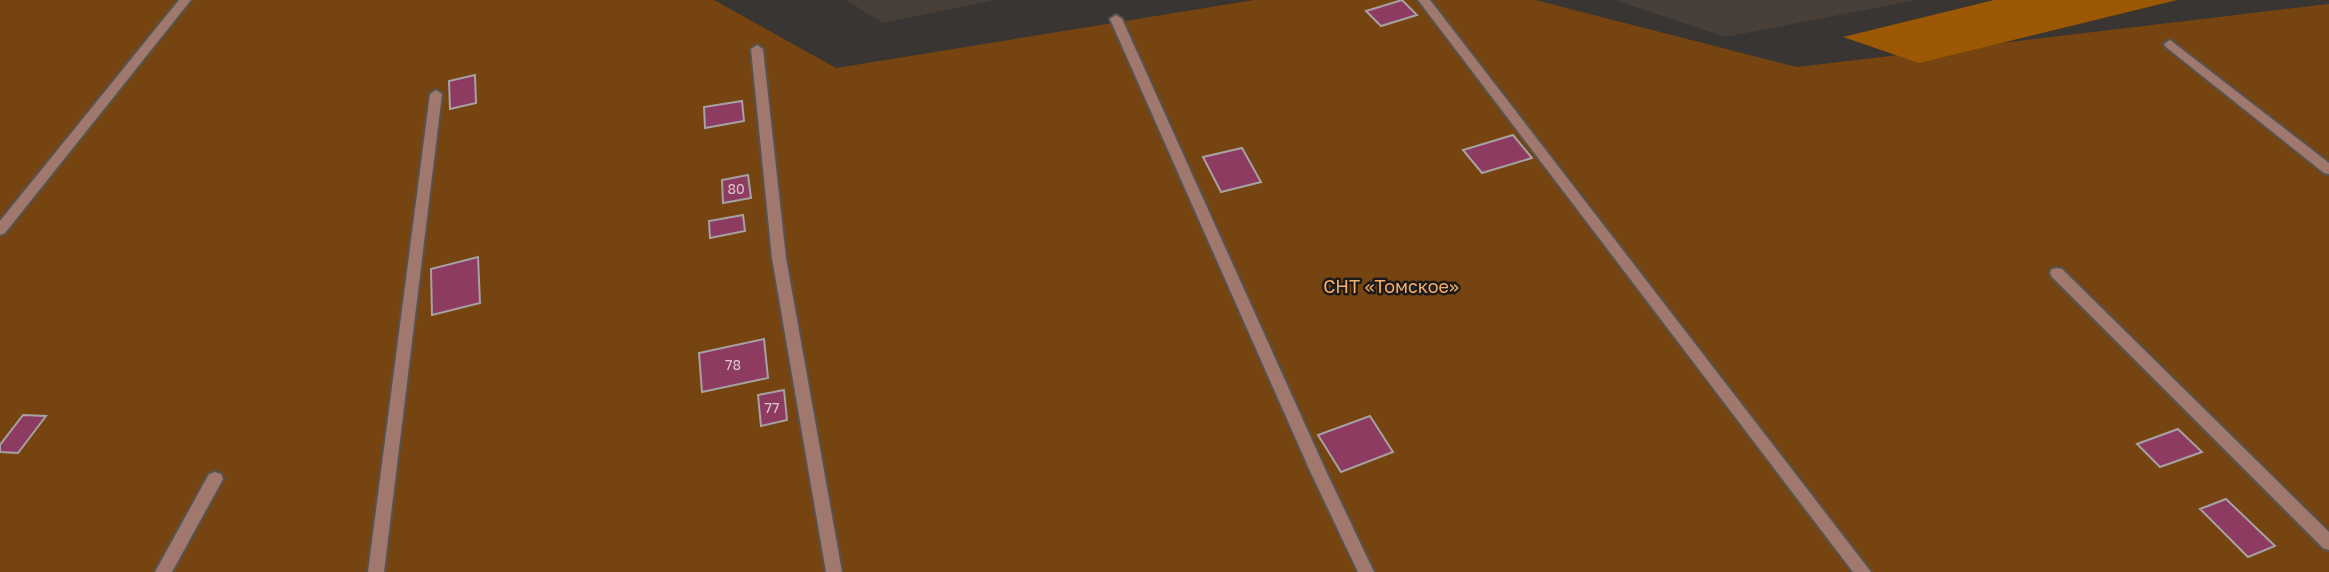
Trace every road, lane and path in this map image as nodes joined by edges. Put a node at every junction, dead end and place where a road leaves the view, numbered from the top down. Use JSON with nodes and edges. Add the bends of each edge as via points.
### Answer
{"nodes":[{"id":1,"x":185,"y":0,"type":"edge"},
{"id":2,"x":1424,"y":0,"type":"edge"},
{"id":3,"x":1116,"y":19,"type":"dead end"},
{"id":4,"x":2170,"y":44,"type":"dead end"},
{"id":5,"x":757,"y":49,"type":"dead end"},
{"id":6,"x":436,"y":94,"type":"dead end"},
{"id":7,"x":2329,"y":170,"type":"edge"},
{"id":8,"x":0,"y":230,"type":"edge"},
{"id":9,"x":2057,"y":272,"type":"dead end"},
{"id":10,"x":215,"y":479,"type":"dead end"},
{"id":11,"x":2329,"y":542,"type":"edge"},
{"id":12,"x":163,"y":572,"type":"edge"},
{"id":13,"x":376,"y":572,"type":"edge"},
{"id":14,"x":834,"y":572,"type":"edge"},
{"id":15,"x":1366,"y":572,"type":"edge"},
{"id":16,"x":1863,"y":572,"type":"edge"}],
"edges":[{"from":1,"to":8,"type":"lane"},
{"from":2,"to":16,"type":"lane"},
{"from":3,"to":15,"type":"lane"},
{"from":4,"to":7,"type":"lane"},
{"from":5,"to":14,"type":"lane","via":[[779,258]]},
{"from":6,"to":13,"type":"lane"},
{"from":9,"to":11,"type":"lane"},
{"from":10,"to":12,"type":"lane"}]}
